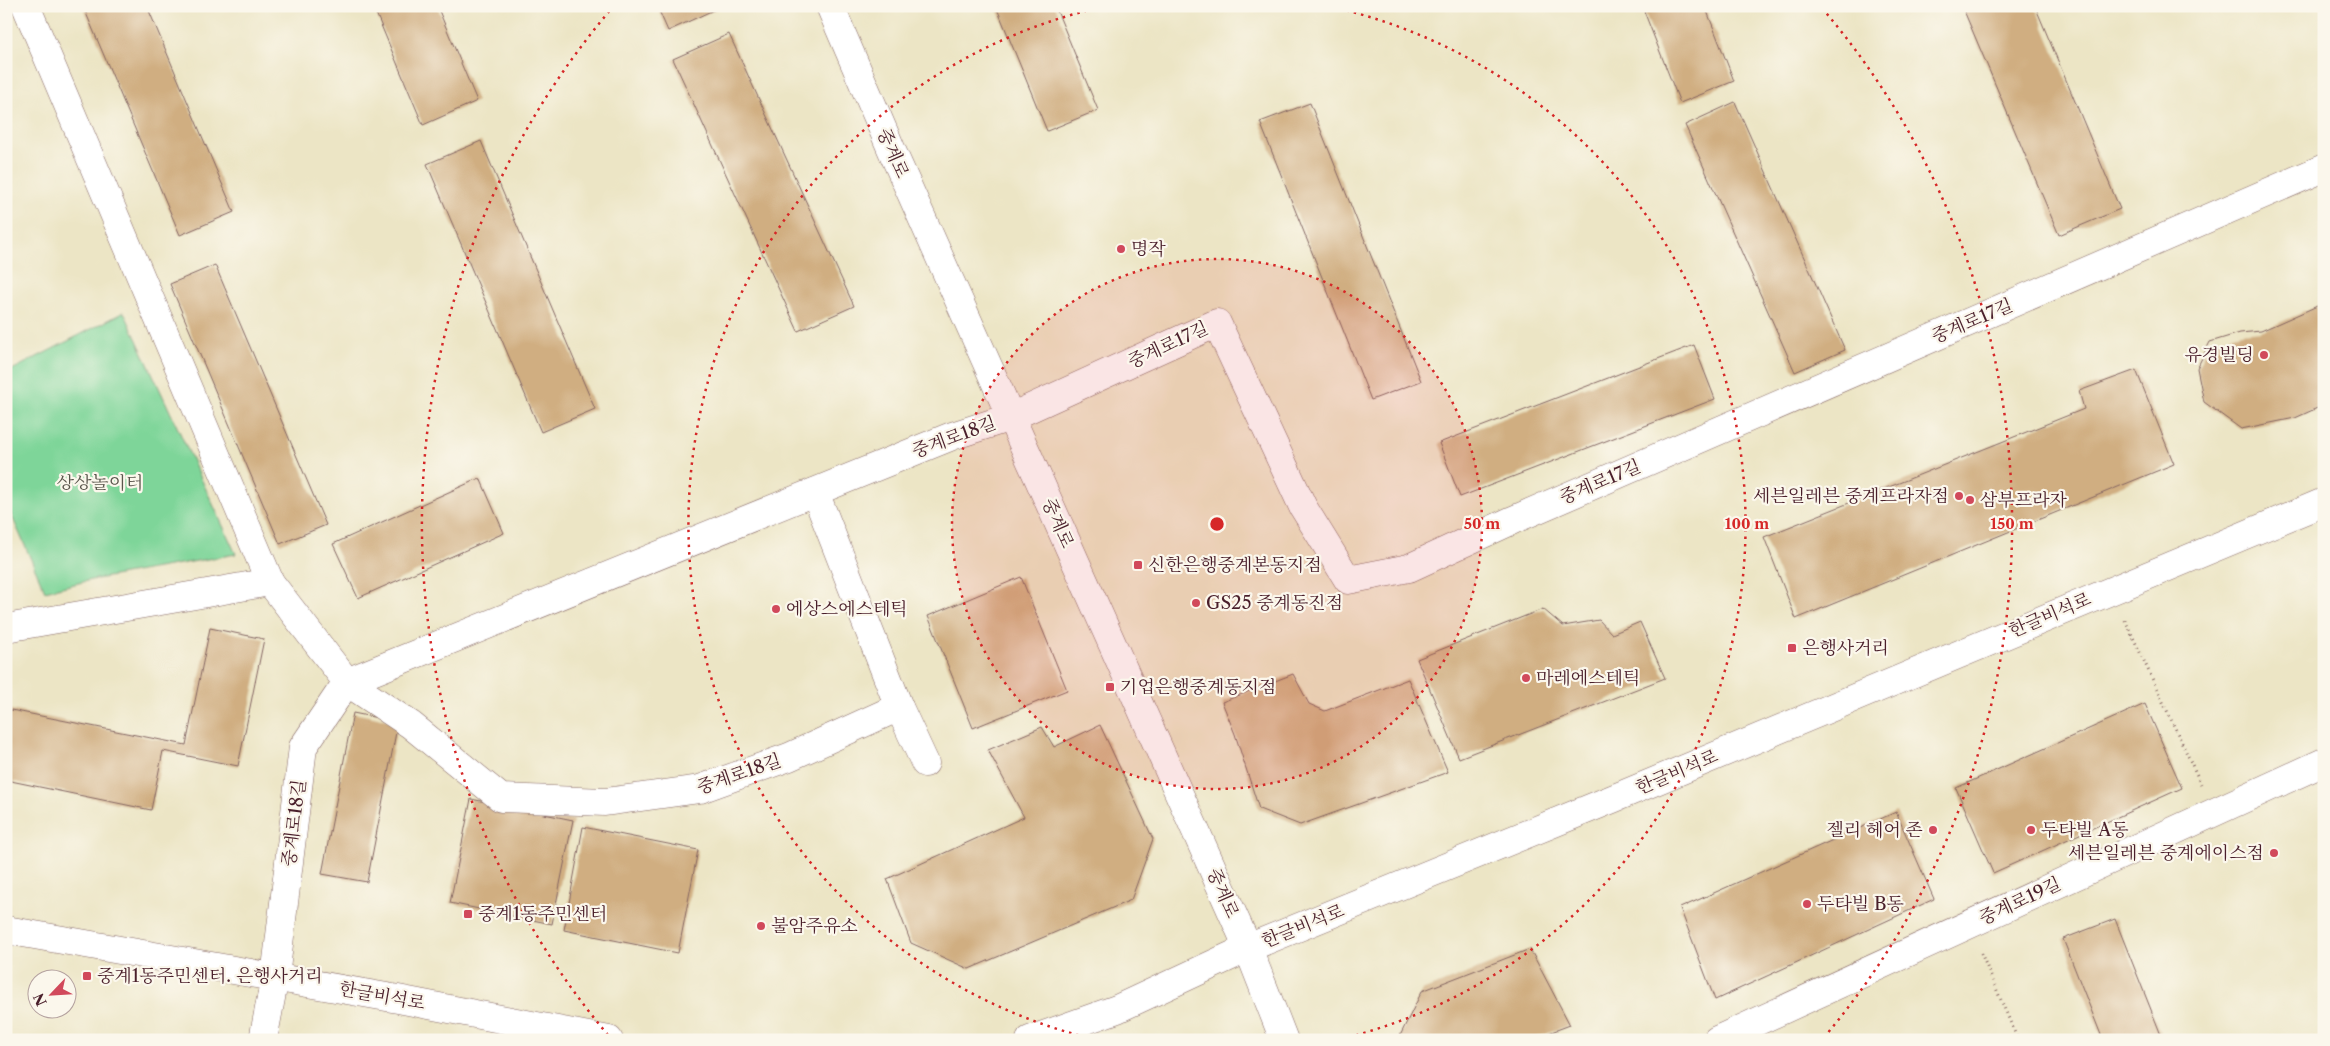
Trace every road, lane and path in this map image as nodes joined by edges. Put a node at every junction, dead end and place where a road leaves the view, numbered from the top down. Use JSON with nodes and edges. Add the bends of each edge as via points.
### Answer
{"nodes":[{"id":1,"x":26,"y":6,"type":"edge"},
{"id":2,"x":830,"y":6,"type":"edge"},
{"id":3,"x":2324,"y":168,"type":"edge"},
{"id":4,"x":1011,"y":417,"type":"junction"},
{"id":5,"x":814,"y":492,"type":"junction"},
{"id":6,"x":2324,"y":502,"type":"edge"},
{"id":7,"x":270,"y":582,"type":"junction"},
{"id":8,"x":2111,"y":589,"type":"junction"},
{"id":9,"x":6,"y":628,"type":"edge"},
{"id":10,"x":347,"y":682,"type":"junction"},
{"id":11,"x":899,"y":707,"type":"junction"},
{"id":12,"x":2324,"y":762,"type":"edge"},
{"id":13,"x":925,"y":763,"type":"dead end"},
{"id":14,"x":2214,"y":812,"type":"junction"},
{"id":15,"x":1969,"y":924,"type":"junction"},
{"id":16,"x":6,"y":930,"type":"edge"},
{"id":17,"x":1248,"y":948,"type":"junction"},
{"id":18,"x":274,"y":977,"type":"junction"},
{"id":19,"x":263,"y":1040,"type":"edge"},
{"id":20,"x":609,"y":1040,"type":"edge"},
{"id":21,"x":1030,"y":1040,"type":"edge"},
{"id":22,"x":1284,"y":1040,"type":"edge"},
{"id":23,"x":1717,"y":1040,"type":"edge"},
{"id":24,"x":2018,"y":1040,"type":"edge"}],
"edges":[{"from":1,"to":7,"type":"street"},
{"from":2,"to":4,"type":"street","name":"중계로"},
{"from":3,"to":4,"type":"street","name":"중계로17길","via":[[1409,568],[1348,580],[1303,507],[1217,323]]},
{"from":4,"to":5,"type":"street","name":"중계로18길","via":[[952,436]]},
{"from":4,"to":17,"type":"street","name":"중계로"},
{"from":5,"to":10,"type":"street","name":"중계로18길"},
{"from":5,"to":11,"type":"street"},
{"from":6,"to":8,"type":"street","name":"한글비석로"},
{"from":7,"to":9,"type":"street"},
{"from":7,"to":10,"type":"street"},
{"from":8,"to":14,"type":"path"},
{"from":8,"to":17,"type":"street","name":"한글비석로"},
{"from":10,"to":11,"type":"street","name":"중계로18길","via":[[411,725],[501,798],[605,802],[700,789],[789,757]]},
{"from":10,"to":18,"type":"street","name":"중계로18길","via":[[303,747]]},
{"from":11,"to":13,"type":"street"},
{"from":12,"to":14,"type":"street","name":"중계로19길"},
{"from":14,"to":15,"type":"street","name":"중계로19길"},
{"from":15,"to":23,"type":"street","name":"중계로19길"},
{"from":15,"to":24,"type":"path"},
{"from":16,"to":18,"type":"street","name":"한글비석로"},
{"from":17,"to":21,"type":"street","name":"한글비석로","via":[[1117,1009]]},
{"from":17,"to":22,"type":"street","name":"중계로"},
{"from":18,"to":19,"type":"street","name":"중계로18길"},
{"from":18,"to":20,"type":"street","name":"한글비석로"}]}
